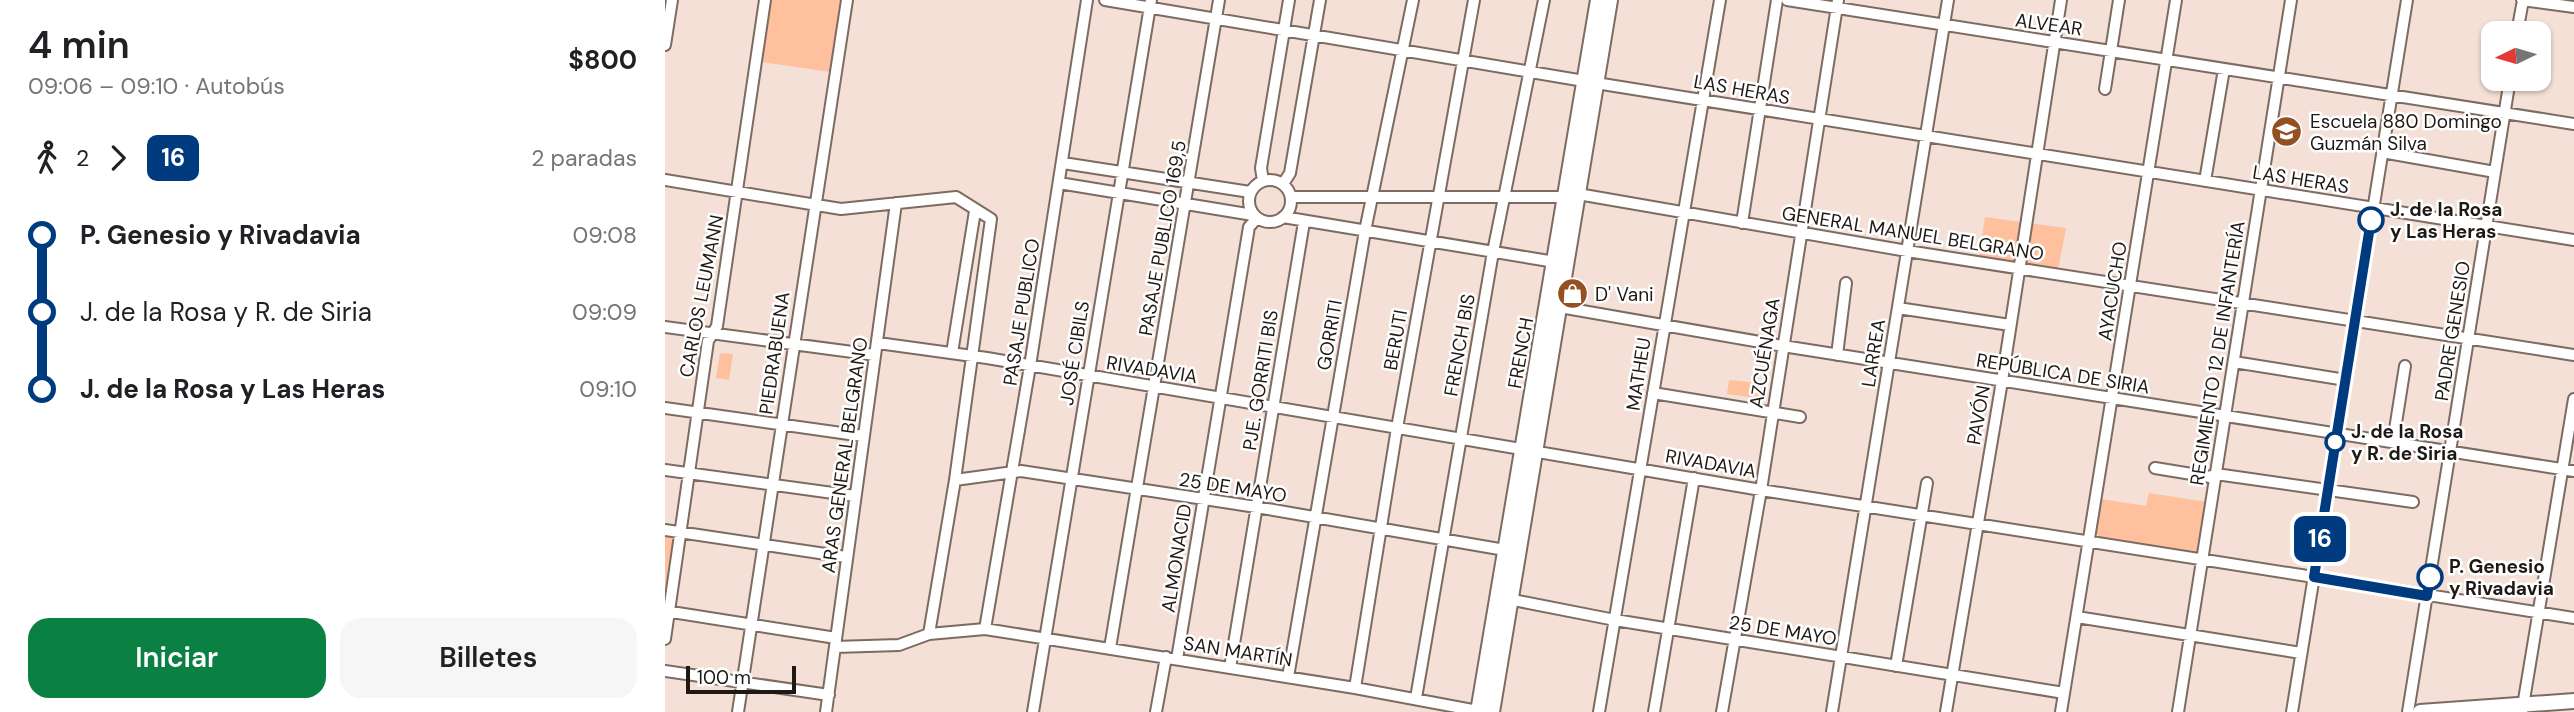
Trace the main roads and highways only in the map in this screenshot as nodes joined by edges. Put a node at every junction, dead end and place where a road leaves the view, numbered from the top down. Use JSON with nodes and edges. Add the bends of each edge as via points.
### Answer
{"nodes":[{"id":1,"x":1598,"y":0,"type":"edge"},
{"id":2,"x":1610,"y":0,"type":"edge"},
{"id":3,"x":1590,"y":82,"type":"junction"},
{"id":4,"x":1572,"y":196,"type":"junction"},
{"id":5,"x":1554,"y":306,"type":"junction"},
{"id":6,"x":1529,"y":451,"type":"junction"},
{"id":7,"x":1504,"y":598,"type":"junction"},
{"id":8,"x":2574,"y":701,"type":"edge"},
{"id":9,"x":2523,"y":708,"type":"edge"},
{"id":10,"x":1484,"y":712,"type":"edge"},
{"id":11,"x":2420,"y":712,"type":"edge"}],
"edges":[{"from":1,"to":3,"type":"main road","name":"FRENCH"},
{"from":2,"to":3,"type":"main road","name":"FRENCH"},
{"from":3,"to":4,"type":"main road","name":"FRENCH"},
{"from":4,"to":5,"type":"main road","name":"FRENCH"},
{"from":4,"to":5,"type":"main road","name":"FRENCH","via":[[1555,262]]},
{"from":5,"to":6,"type":"main road","name":"FRENCH"},
{"from":6,"to":7,"type":"main road","name":"FRENCH"},
{"from":6,"to":7,"type":"main road","name":"FRENCH","via":[[1505,550]]},
{"from":7,"to":10,"type":"main road","name":"FRENCH"},
{"from":8,"to":9,"type":"main road"},
{"from":9,"to":11,"type":"main road"}]}
